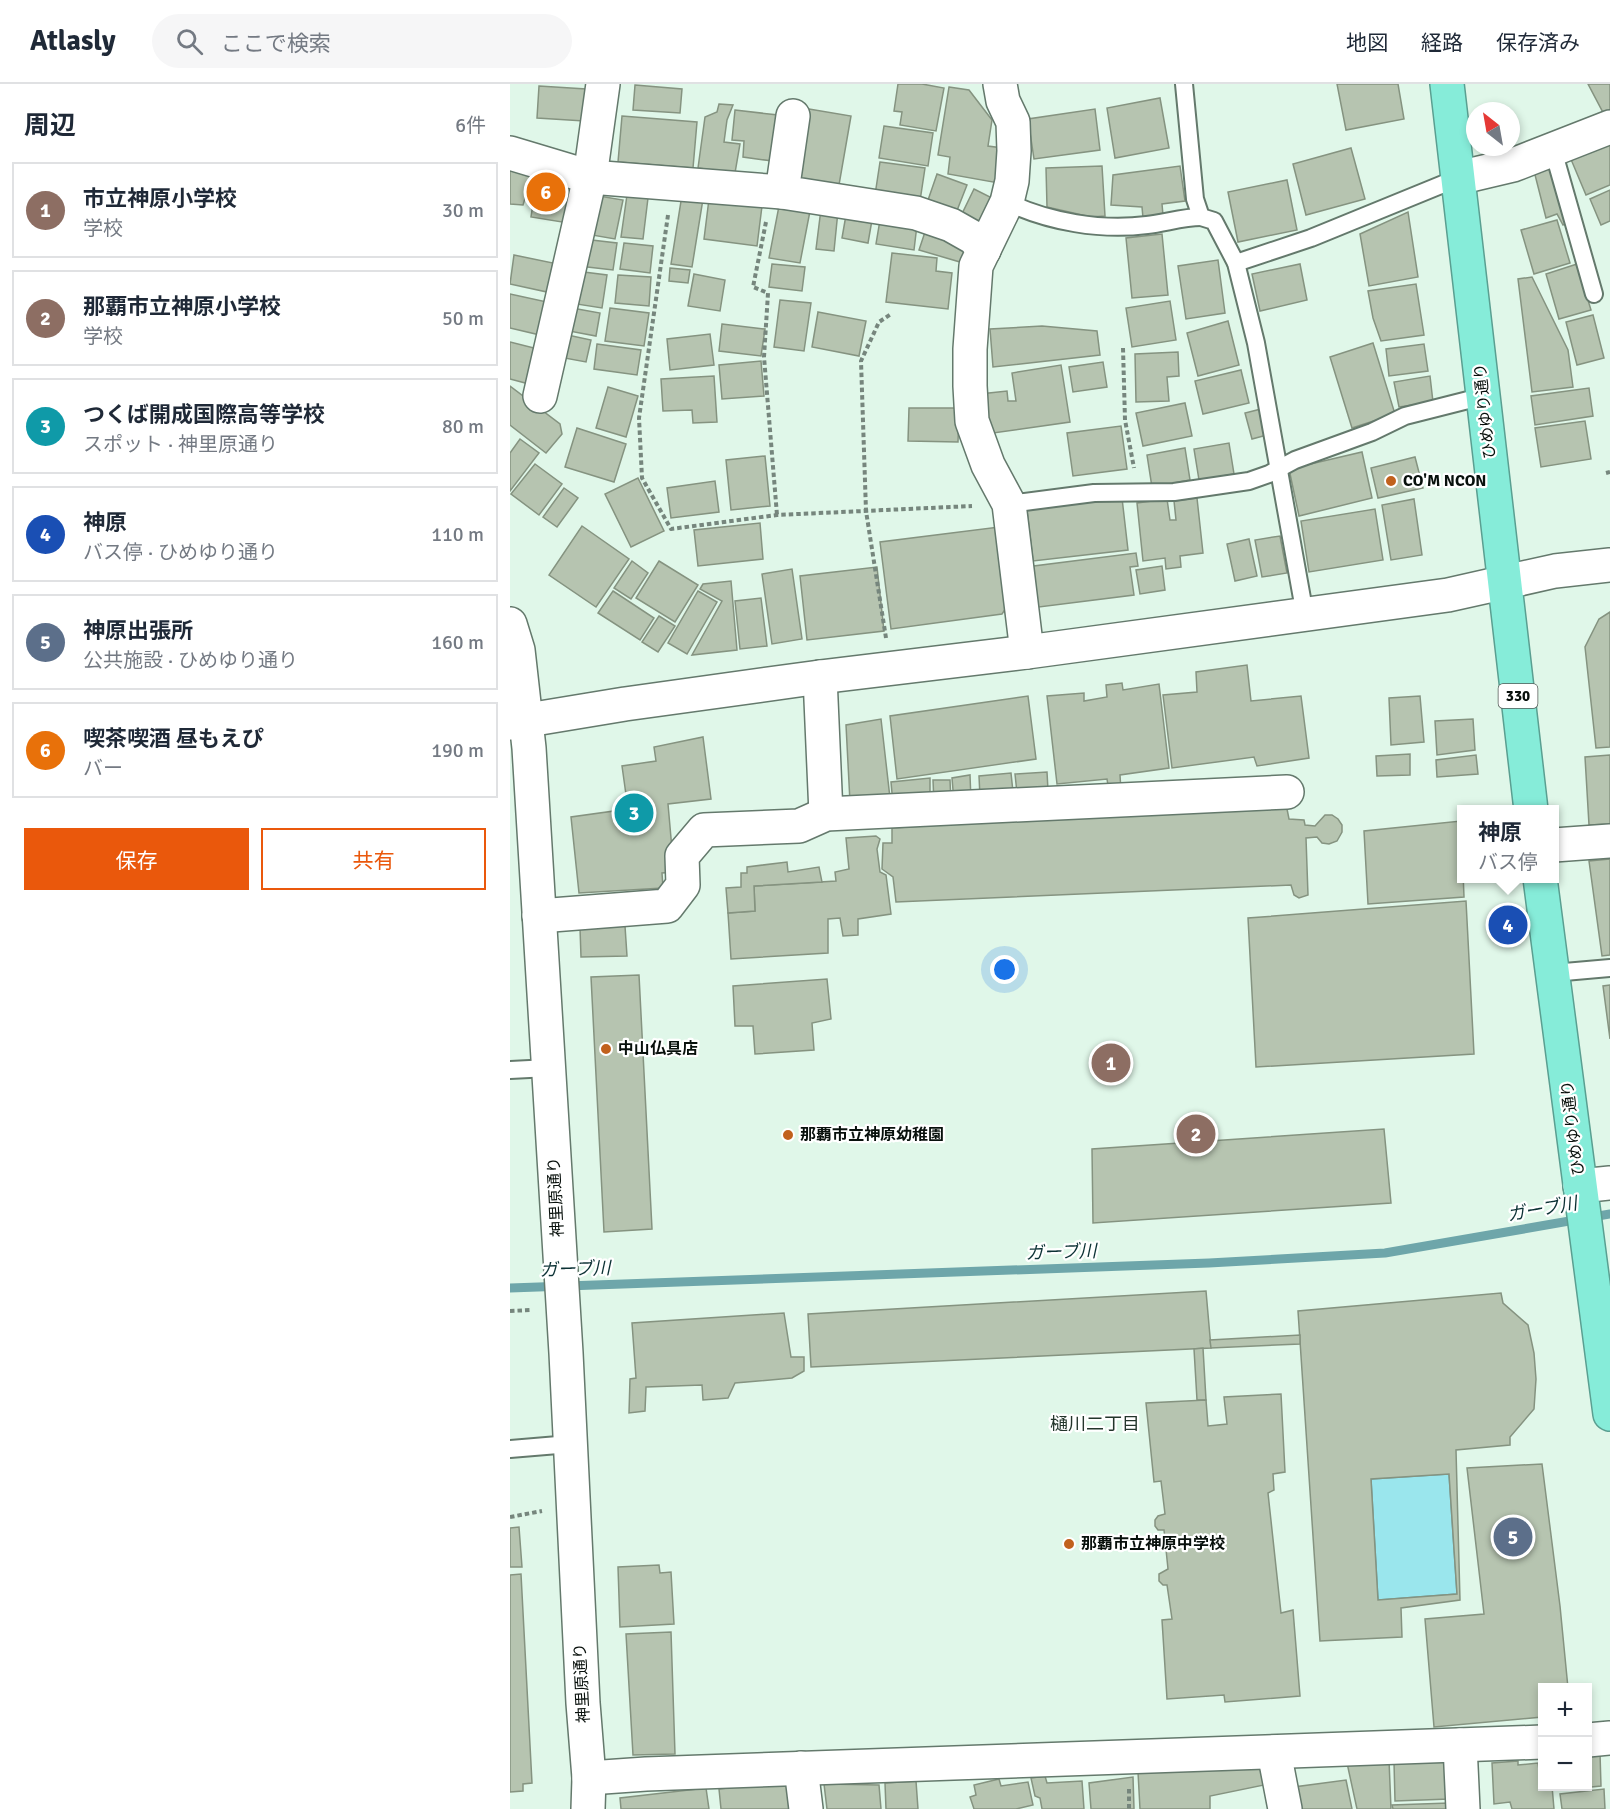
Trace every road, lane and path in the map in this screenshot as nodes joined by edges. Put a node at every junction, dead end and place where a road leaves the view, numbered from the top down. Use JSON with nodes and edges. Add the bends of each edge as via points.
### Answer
{"nodes":[{"id":1,"x":603,"y":84,"type":"edge"},
{"id":2,"x":1000,"y":84,"type":"edge"},
{"id":3,"x":1184,"y":84,"type":"edge"},
{"id":4,"x":1447,"y":84,"type":"edge"},
{"id":5,"x":793,"y":116,"type":"dead end"},
{"id":6,"x":1610,"y":127,"type":"edge"},
{"id":7,"x":1553,"y":150,"type":"junction"},
{"id":8,"x":510,"y":153,"type":"edge"},
{"id":9,"x":590,"y":177,"type":"junction"},
{"id":10,"x":1458,"y":178,"type":"junction"},
{"id":11,"x":673,"y":184,"type":"junction"},
{"id":12,"x":777,"y":192,"type":"junction"},
{"id":13,"x":1007,"y":202,"type":"junction"},
{"id":14,"x":1201,"y":217,"type":"junction"},
{"id":15,"x":984,"y":250,"type":"junction"},
{"id":16,"x":1236,"y":263,"type":"junction"},
{"id":17,"x":1594,"y":294,"type":"dead end"},
{"id":18,"x":891,"y":314,"type":"dead end"},
{"id":19,"x":1123,"y":348,"type":"dead end"},
{"id":20,"x":540,"y":396,"type":"dead end"},
{"id":21,"x":1484,"y":396,"type":"junction"},
{"id":22,"x":1279,"y":468,"type":"junction"},
{"id":23,"x":1138,"y":493,"type":"junction"},
{"id":24,"x":1009,"y":504,"type":"junction"},
{"id":25,"x":866,"y":511,"type":"junction"},
{"id":26,"x":777,"y":515,"type":"junction"},
{"id":27,"x":1610,"y":565,"type":"edge"},
{"id":28,"x":1504,"y":583,"type":"junction"},
{"id":29,"x":1305,"y":615,"type":"junction"},
{"id":30,"x":510,"y":624,"type":"edge"},
{"id":31,"x":886,"y":638,"type":"dead end"},
{"id":32,"x":1027,"y":652,"type":"junction"},
{"id":33,"x":820,"y":677,"type":"junction"},
{"id":34,"x":518,"y":721,"type":"edge"},
{"id":35,"x":1287,"y":792,"type":"dead end"},
{"id":36,"x":1530,"y":805,"type":"edge"},
{"id":37,"x":826,"y":814,"type":"junction"},
{"id":38,"x":1610,"y":841,"type":"edge"},
{"id":39,"x":1559,"y":845,"type":"edge"},
{"id":40,"x":1541,"y":883,"type":"edge"},
{"id":41,"x":539,"y":916,"type":"junction"},
{"id":42,"x":1610,"y":968,"type":"edge"},
{"id":43,"x":1553,"y":973,"type":"junction"},
{"id":44,"x":549,"y":1068,"type":"junction"},
{"id":45,"x":510,"y":1070,"type":"edge"},
{"id":46,"x":1590,"y":1190,"type":"edge"},
{"id":47,"x":548,"y":1303,"type":"junction"},
{"id":48,"x":510,"y":1311,"type":"edge"},
{"id":49,"x":1610,"y":1414,"type":"edge"},
{"id":50,"x":570,"y":1444,"type":"junction"},
{"id":51,"x":510,"y":1449,"type":"edge"},
{"id":52,"x":548,"y":1510,"type":"dead end"},
{"id":53,"x":510,"y":1517,"type":"edge"},
{"id":54,"x":1610,"y":1738,"type":"edge"},
{"id":55,"x":1592,"y":1740,"type":"edge"},
{"id":56,"x":1538,"y":1742,"type":"edge"},
{"id":57,"x":1460,"y":1745,"type":"junction"},
{"id":58,"x":1274,"y":1752,"type":"junction"},
{"id":59,"x":801,"y":1768,"type":"junction"},
{"id":60,"x":588,"y":1794,"type":"edge"},
{"id":61,"x":806,"y":1809,"type":"edge"},
{"id":62,"x":1285,"y":1809,"type":"edge"},
{"id":63,"x":1463,"y":1809,"type":"edge"}],
"edges":[{"from":1,"to":9,"type":"street"},
{"from":2,"to":13,"type":"street","via":[[1013,122],[1012,181]]},
{"from":3,"to":14,"type":"lane","via":[[1195,199]]},
{"from":4,"to":10,"type":"highway","name":"ひめゆり通り","number":"330"},
{"from":5,"to":12,"type":"street"},
{"from":6,"to":7,"type":"street"},
{"from":7,"to":10,"type":"street","via":[[1513,165]]},
{"from":7,"to":17,"type":"lane"},
{"from":8,"to":9,"type":"street"},
{"from":9,"to":11,"type":"street"},
{"from":9,"to":20,"type":"street"},
{"from":10,"to":16,"type":"lane","via":[[1311,238]]},
{"from":10,"to":21,"type":"highway","name":"ひめゆり通り","number":"330"},
{"from":11,"to":12,"type":"street"},
{"from":11,"to":26,"type":"path","via":[[639,418],[642,478],[671,529]]},
{"from":12,"to":15,"type":"street","via":[[916,213],[966,233]]},
{"from":12,"to":26,"type":"path","via":[[753,287],[768,293],[764,357]]},
{"from":13,"to":14,"type":"lane","via":[[1092,226],[1145,226]]},
{"from":13,"to":15,"type":"street"},
{"from":14,"to":16,"type":"lane","via":[[1214,221]]},
{"from":15,"to":24,"type":"street","via":[[976,266],[970,349],[972,421],[988,465]]},
{"from":16,"to":22,"type":"lane","via":[[1264,380]]},
{"from":18,"to":25,"type":"path","via":[[879,322],[861,361]]},
{"from":19,"to":23,"type":"path","via":[[1125,420]]},
{"from":21,"to":22,"type":"lane","via":[[1405,416]]},
{"from":21,"to":28,"type":"highway","name":"ひめゆり通り","number":"330"},
{"from":22,"to":23,"type":"lane","via":[[1249,481]]},
{"from":22,"to":29,"type":"lane"},
{"from":23,"to":24,"type":"lane","via":[[1094,492]]},
{"from":24,"to":25,"type":"path"},
{"from":24,"to":32,"type":"street"},
{"from":25,"to":26,"type":"path"},
{"from":25,"to":31,"type":"path"},
{"from":27,"to":28,"type":"street","via":[[1555,571]]},
{"from":28,"to":29,"type":"street"},
{"from":28,"to":36,"type":"highway","name":"ひめゆり通り","number":"330"},
{"from":29,"to":32,"type":"street"},
{"from":30,"to":34,"type":"street","name":"神里原通り","via":[[518,650]]},
{"from":32,"to":33,"type":"street"},
{"from":33,"to":34,"type":"street"},
{"from":33,"to":37,"type":"street"},
{"from":34,"to":41,"type":"street","name":"神里原通り"},
{"from":35,"to":37,"type":"street"},
{"from":37,"to":41,"type":"street","via":[[799,826],[704,830],[682,856],[683,885],[667,906]]},
{"from":38,"to":39,"type":"street"},
{"from":40,"to":43,"type":"highway","name":"ひめゆり通り"},
{"from":41,"to":44,"type":"street","name":"神里原通り"},
{"from":42,"to":43,"type":"lane"},
{"from":43,"to":46,"type":"highway","name":"ひめゆり通り"},
{"from":44,"to":45,"type":"lane"},
{"from":44,"to":47,"type":"street","name":"神里原通り","via":[[559,1253]]},
{"from":46,"to":49,"type":"highway","name":"ひめゆり通り","via":[[1587,1241]]},
{"from":47,"to":48,"type":"path"},
{"from":47,"to":50,"type":"street","name":"神里原通り"},
{"from":50,"to":51,"type":"lane"},
{"from":50,"to":60,"type":"street","name":"神里原通り"},
{"from":52,"to":53,"type":"path"},
{"from":54,"to":55,"type":"street"},
{"from":56,"to":57,"type":"street"},
{"from":57,"to":58,"type":"street"},
{"from":57,"to":63,"type":"street"},
{"from":58,"to":59,"type":"street"},
{"from":58,"to":62,"type":"street"},
{"from":59,"to":60,"type":"street"},
{"from":59,"to":61,"type":"street"}]}
